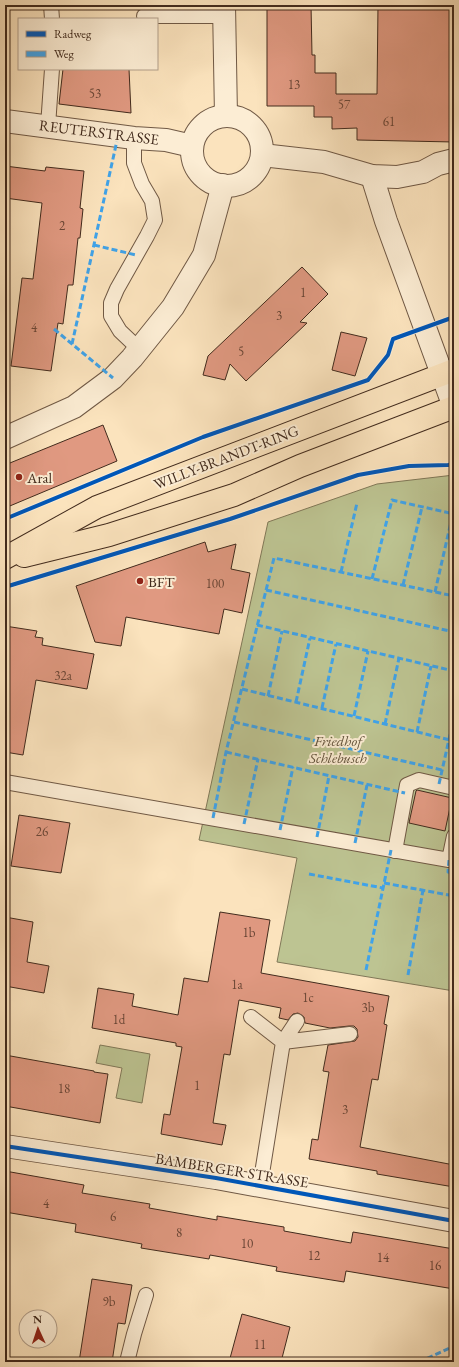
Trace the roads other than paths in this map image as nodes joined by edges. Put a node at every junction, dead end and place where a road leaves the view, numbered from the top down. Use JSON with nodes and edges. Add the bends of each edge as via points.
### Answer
{"nodes":[{"id":1,"x":51,"y":5,"type":"edge"},
{"id":2,"x":224,"y":11,"type":"edge"},
{"id":3,"x":144,"y":16,"type":"dead end"},
{"id":4,"x":52,"y":18,"type":"edge"},
{"id":5,"x":52,"y":70,"type":"edge"},
{"id":6,"x":226,"y":116,"type":"junction"},
{"id":7,"x":5,"y":121,"type":"edge"},
{"id":8,"x":48,"y":126,"type":"junction"},
{"id":9,"x":134,"y":138,"type":"junction"},
{"id":10,"x":192,"y":146,"type":"junction"},
{"id":11,"x":262,"y":154,"type":"junction"},
{"id":12,"x":454,"y":160,"type":"edge"},
{"id":13,"x":372,"y":176,"type":"junction"},
{"id":14,"x":223,"y":185,"type":"junction"},
{"id":15,"x":140,"y":350,"type":"junction"},
{"id":16,"x":448,"y":372,"type":"edge"},
{"id":17,"x":454,"y":407,"type":"edge"},
{"id":18,"x":5,"y":438,"type":"edge"},
{"id":19,"x":5,"y":559,"type":"edge"},
{"id":20,"x":5,"y":782,"type":"edge"},
{"id":21,"x":454,"y":788,"type":"edge"},
{"id":22,"x":454,"y":836,"type":"edge"},
{"id":23,"x":395,"y":851,"type":"junction"},
{"id":24,"x":251,"y":1017,"type":"dead end"},
{"id":25,"x":297,"y":1022,"type":"dead end"},
{"id":26,"x":350,"y":1034,"type":"dead end"},
{"id":27,"x":283,"y":1042,"type":"junction"},
{"id":28,"x":5,"y":1146,"type":"edge"},
{"id":29,"x":260,"y":1186,"type":"junction"},
{"id":30,"x":454,"y":1221,"type":"edge"},
{"id":31,"x":146,"y":1295,"type":"dead end"},
{"id":32,"x":127,"y":1362,"type":"edge"}],
"edges":[{"from":1,"to":4,"type":"lane"},
{"from":2,"to":3,"type":"lane"},
{"from":2,"to":6,"type":"street"},
{"from":5,"to":8,"type":"lane"},
{"from":6,"to":10,"type":"street","via":[[213,118],[205,123],[194,138]]},
{"from":6,"to":11,"type":"street","via":[[244,120],[254,129],[260,141]]},
{"from":7,"to":8,"type":"street","name":"REUTERSTRASSE"},
{"from":8,"to":9,"type":"street","name":"REUTERSTRASSE"},
{"from":9,"to":10,"type":"street","name":"REUTERSTRASSE","via":[[166,140]]},
{"from":9,"to":15,"type":"lane","via":[[134,163],[152,202],[154,220],[148,236],[117,289],[111,303],[111,316],[120,331]]},
{"from":10,"to":14,"type":"street","via":[[192,156],[200,172],[214,183]]},
{"from":11,"to":13,"type":"street","via":[[324,162]]},
{"from":11,"to":14,"type":"street","via":[[249,178],[232,185]]},
{"from":12,"to":13,"type":"street","via":[[438,164],[423,172]]},
{"from":13,"to":16,"type":"street","via":[[386,221]]},
{"from":14,"to":15,"type":"street","via":[[204,255],[173,307]]},
{"from":15,"to":18,"type":"street","via":[[113,378],[74,407]]},
{"from":16,"to":17,"type":"street"},
{"from":16,"to":19,"type":"main road","name":"WILLY-BRANDT-RING","via":[[97,507]]},
{"from":17,"to":19,"type":"main road","name":"WILLY-BRANDT-RING","via":[[300,466],[234,495],[110,535]]},
{"from":20,"to":23,"type":"lane"},
{"from":21,"to":23,"type":"lane","via":[[419,780],[407,785]]},
{"from":22,"to":23,"type":"lane","via":[[449,860]]},
{"from":24,"to":27,"type":"lane"},
{"from":25,"to":27,"type":"lane"},
{"from":26,"to":27,"type":"lane"},
{"from":27,"to":29,"type":"lane"},
{"from":28,"to":29,"type":"street","name":"BAMBERGER STRASSE"},
{"from":29,"to":30,"type":"street","name":"BAMBERGER STRASSE"},
{"from":31,"to":32,"type":"lane"}]}
